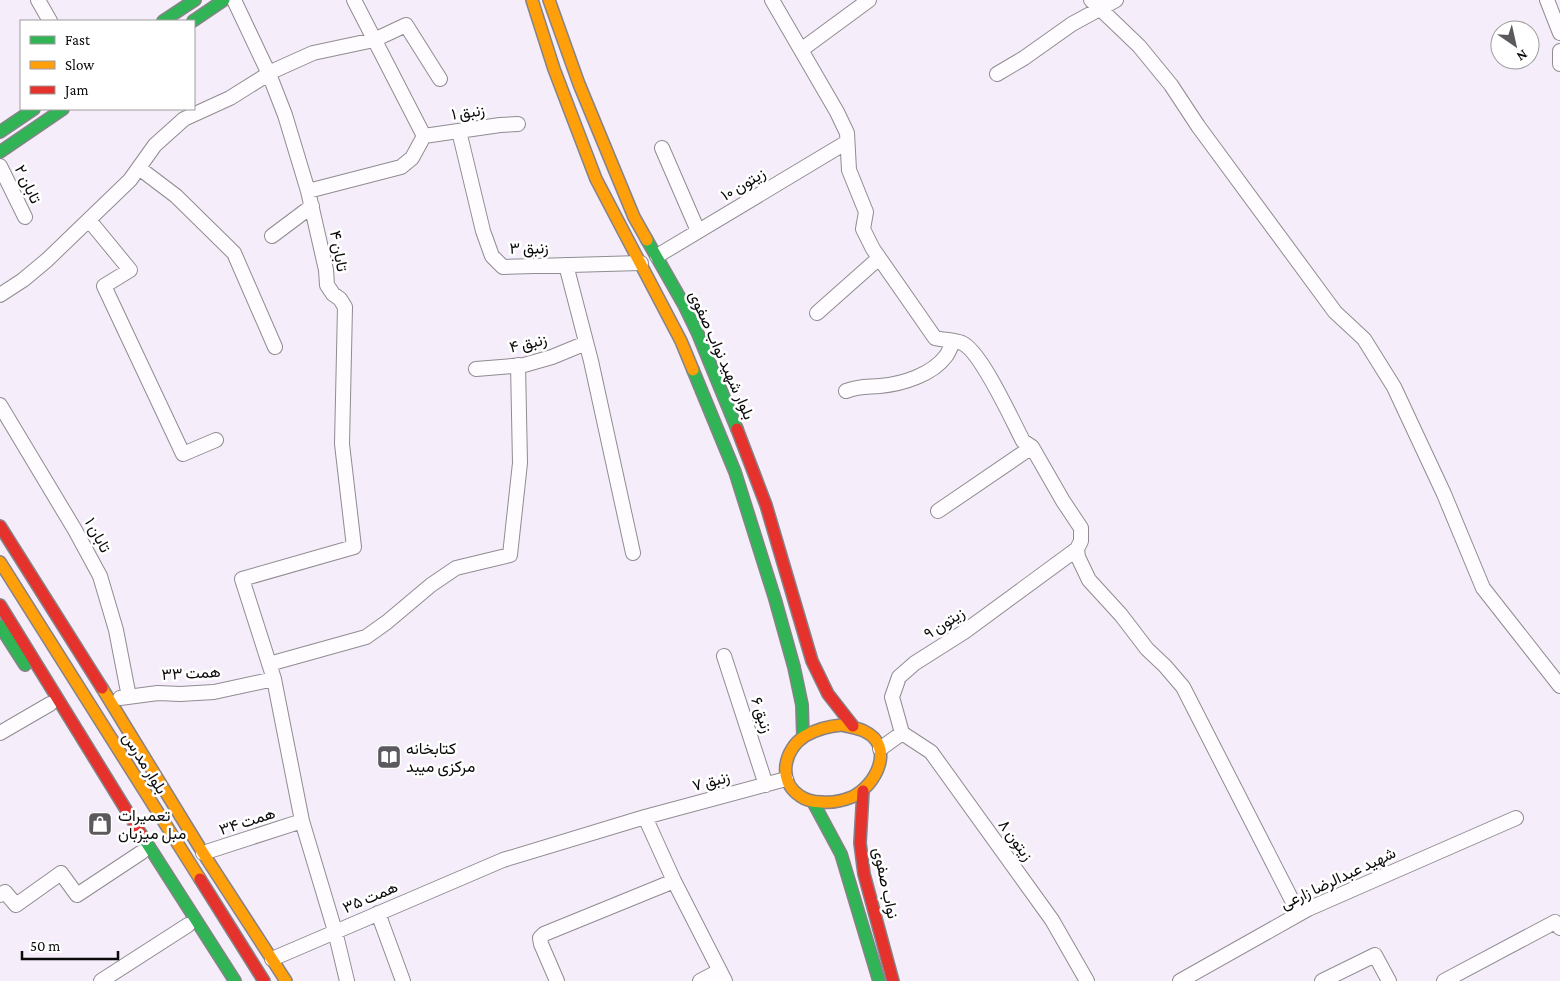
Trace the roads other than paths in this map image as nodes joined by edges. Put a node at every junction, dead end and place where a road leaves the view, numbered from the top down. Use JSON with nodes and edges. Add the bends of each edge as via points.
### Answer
{"nodes":[{"id":1,"x":38,"y":0,"type":"edge"},
{"id":2,"x":194,"y":0,"type":"edge"},
{"id":3,"x":224,"y":0,"type":"edge"},
{"id":4,"x":234,"y":0,"type":"edge"},
{"id":5,"x":354,"y":0,"type":"edge"},
{"id":6,"x":532,"y":0,"type":"edge"},
{"id":7,"x":549,"y":0,"type":"edge"},
{"id":8,"x":772,"y":0,"type":"edge"},
{"id":9,"x":868,"y":0,"type":"edge"},
{"id":10,"x":1116,"y":0,"type":"edge"},
{"id":11,"x":1547,"y":0,"type":"edge"},
{"id":12,"x":1096,"y":5,"type":"edge"},
{"id":13,"x":49,"y":20,"type":"edge"},
{"id":14,"x":164,"y":20,"type":"edge"},
{"id":15,"x":194,"y":20,"type":"edge"},
{"id":16,"x":1560,"y":33,"type":"edge"},
{"id":17,"x":374,"y":40,"type":"junction"},
{"id":18,"x":801,"y":50,"type":"junction"},
{"id":19,"x":1560,"y":50,"type":"edge"},
{"id":20,"x":1560,"y":64,"type":"edge"},
{"id":21,"x":269,"y":74,"type":"junction"},
{"id":22,"x":997,"y":74,"type":"dead end"},
{"id":23,"x":440,"y":79,"type":"dead end"},
{"id":24,"x":33,"y":110,"type":"edge"},
{"id":25,"x":51,"y":112,"type":"edge"},
{"id":26,"x":518,"y":124,"type":"dead end"},
{"id":27,"x":459,"y":131,"type":"junction"},
{"id":28,"x":0,"y":132,"type":"edge"},
{"id":29,"x":424,"y":136,"type":"junction"},
{"id":30,"x":847,"y":142,"type":"junction"},
{"id":31,"x":662,"y":148,"type":"dead end"},
{"id":32,"x":0,"y":152,"type":"edge"},
{"id":33,"x":0,"y":166,"type":"edge"},
{"id":34,"x":139,"y":168,"type":"junction"},
{"id":35,"x":308,"y":191,"type":"junction"},
{"id":36,"x":312,"y":206,"type":"junction"},
{"id":37,"x":25,"y":217,"type":"dead end"},
{"id":38,"x":634,"y":217,"type":"junction"},
{"id":39,"x":89,"y":220,"type":"junction"},
{"id":40,"x":619,"y":224,"type":"junction"},
{"id":41,"x":698,"y":231,"type":"junction"},
{"id":42,"x":272,"y":236,"type":"dead end"},
{"id":43,"x":657,"y":256,"type":"junction"},
{"id":44,"x":879,"y":258,"type":"junction"},
{"id":45,"x":641,"y":263,"type":"junction"},
{"id":46,"x":566,"y":265,"type":"junction"},
{"id":47,"x":0,"y":295,"type":"edge"},
{"id":48,"x":816,"y":313,"type":"dead end"},
{"id":49,"x":953,"y":342,"type":"junction"},
{"id":50,"x":586,"y":343,"type":"junction"},
{"id":51,"x":275,"y":347,"type":"dead end"},
{"id":52,"x":518,"y":366,"type":"junction"},
{"id":53,"x":476,"y":369,"type":"dead end"},
{"id":54,"x":846,"y":390,"type":"dead end"},
{"id":55,"x":0,"y":405,"type":"edge"},
{"id":56,"x":6,"y":428,"type":"edge"},
{"id":57,"x":216,"y":440,"type":"dead end"},
{"id":58,"x":1032,"y":447,"type":"junction"},
{"id":59,"x":938,"y":511,"type":"dead end"},
{"id":60,"x":0,"y":526,"type":"edge"},
{"id":61,"x":1077,"y":549,"type":"junction"},
{"id":62,"x":633,"y":553,"type":"dead end"},
{"id":63,"x":0,"y":562,"type":"edge"},
{"id":64,"x":0,"y":606,"type":"edge"},
{"id":65,"x":0,"y":626,"type":"edge"},
{"id":66,"x":724,"y":656,"type":"dead end"},
{"id":67,"x":269,"y":664,"type":"junction"},
{"id":68,"x":274,"y":679,"type":"junction"},
{"id":69,"x":1560,"y":686,"type":"edge"},
{"id":70,"x":128,"y":697,"type":"junction"},
{"id":71,"x":109,"y":699,"type":"junction"},
{"id":72,"x":50,"y":704,"type":"junction"},
{"id":73,"x":91,"y":707,"type":"junction"},
{"id":74,"x":853,"y":726,"type":"junction"},
{"id":75,"x":0,"y":733,"type":"edge"},
{"id":76,"x":902,"y":733,"type":"junction"},
{"id":77,"x":804,"y":737,"type":"junction"},
{"id":78,"x":880,"y":749,"type":"junction"},
{"id":79,"x":786,"y":779,"type":"junction"},
{"id":80,"x":766,"y":785,"type":"junction"},
{"id":81,"x":863,"y":790,"type":"junction"},
{"id":82,"x":813,"y":802,"type":"junction"},
{"id":83,"x":645,"y":817,"type":"junction"},
{"id":84,"x":1516,"y":818,"type":"dead end"},
{"id":85,"x":302,"y":821,"type":"junction"},
{"id":86,"x":142,"y":852,"type":"junction"},
{"id":87,"x":203,"y":853,"type":"junction"},
{"id":88,"x":481,"y":869,"type":"joint"},
{"id":89,"x":674,"y":881,"type":"junction"},
{"id":90,"x":0,"y":895,"type":"edge"},
{"id":91,"x":378,"y":913,"type":"junction"},
{"id":92,"x":1299,"y":914,"type":"junction"},
{"id":93,"x":188,"y":925,"type":"junction"},
{"id":94,"x":1560,"y":928,"type":"edge"},
{"id":95,"x":335,"y":931,"type":"junction"},
{"id":96,"x":272,"y":959,"type":"junction"},
{"id":97,"x":722,"y":976,"type":"edge"},
{"id":98,"x":101,"y":981,"type":"edge"},
{"id":99,"x":224,"y":981,"type":"edge"},
{"id":100,"x":235,"y":981,"type":"edge"},
{"id":101,"x":264,"y":981,"type":"edge"},
{"id":102,"x":286,"y":981,"type":"edge"},
{"id":103,"x":348,"y":981,"type":"edge"},
{"id":104,"x":403,"y":981,"type":"edge"},
{"id":105,"x":558,"y":981,"type":"edge"},
{"id":106,"x":700,"y":981,"type":"edge"},
{"id":107,"x":879,"y":981,"type":"edge"},
{"id":108,"x":893,"y":981,"type":"edge"},
{"id":109,"x":1087,"y":981,"type":"edge"},
{"id":110,"x":1180,"y":981,"type":"edge"},
{"id":111,"x":1322,"y":981,"type":"edge"},
{"id":112,"x":1388,"y":981,"type":"edge"},
{"id":113,"x":1444,"y":981,"type":"edge"}],
"edges":[{"from":1,"to":13,"type":"street"},
{"from":2,"to":14,"type":"main road"},
{"from":3,"to":15,"type":"main road"},
{"from":4,"to":21,"type":"street","name":"تابان ۴"},
{"from":5,"to":17,"type":"street"},
{"from":6,"to":40,"type":"main road","name":"بلوار شهید نواب صفوی","via":[[554,69],[596,179]]},
{"from":7,"to":38,"type":"main road","name":"بلوار شهید نواب صفوی","via":[[579,84]]},
{"from":8,"to":18,"type":"street"},
{"from":9,"to":18,"type":"street"},
{"from":10,"to":12,"type":"street"},
{"from":11,"to":16,"type":"street"},
{"from":12,"to":22,"type":"street"},
{"from":12,"to":69,"type":"street","via":[[1139,46],[1335,312],[1364,339],[1394,387],[1483,588]]},
{"from":17,"to":21,"type":"street","via":[[314,53]]},
{"from":17,"to":23,"type":"street","via":[[406,25]]},
{"from":17,"to":29,"type":"street"},
{"from":18,"to":30,"type":"street","via":[[837,112],[847,133]]},
{"from":19,"to":20,"type":"street"},
{"from":21,"to":34,"type":"street","via":[[230,98],[184,119],[155,145]]},
{"from":21,"to":35,"type":"street","name":"تابان ۴"},
{"from":24,"to":28,"type":"main road"},
{"from":25,"to":32,"type":"main road"},
{"from":26,"to":27,"type":"street","name":"زنبق ۱"},
{"from":27,"to":29,"type":"street","name":"زنبق ۱"},
{"from":27,"to":46,"type":"street","name":"زنبق ۳","via":[[492,256],[503,267]]},
{"from":29,"to":35,"type":"street","via":[[412,158],[401,166]]},
{"from":30,"to":41,"type":"street","name":"زیتون ۱۰"},
{"from":30,"to":44,"type":"street","via":[[849,170],[866,212],[863,229]]},
{"from":31,"to":41,"type":"street"},
{"from":33,"to":37,"type":"street","name":"تابان ۲"},
{"from":34,"to":39,"type":"street"},
{"from":34,"to":51,"type":"street","via":[[176,196],[234,253]]},
{"from":35,"to":36,"type":"street","name":"تابان ۴"},
{"from":36,"to":42,"type":"street"},
{"from":36,"to":67,"type":"street","name":"تابان ۴","via":[[327,286],[345,307],[342,444],[354,547],[242,579]]},
{"from":38,"to":40,"type":"main road"},
{"from":38,"to":43,"type":"main road","name":"بلوار شهید نواب صفوی"},
{"from":39,"to":47,"type":"street","via":[[47,260]]},
{"from":39,"to":57,"type":"street","via":[[130,270],[104,286],[183,454]]},
{"from":40,"to":45,"type":"main road","name":"بلوار شهید نواب صفوی"},
{"from":41,"to":43,"type":"street","name":"زیتون ۱۰"},
{"from":43,"to":74,"type":"main road","name":"بلوار شهید نواب صفوی","via":[[698,334],[752,466],[812,661],[828,694]]},
{"from":44,"to":48,"type":"street"},
{"from":44,"to":49,"type":"street","via":[[935,338]]},
{"from":45,"to":46,"type":"street","name":"زنبق ۳"},
{"from":45,"to":77,"type":"main road","name":"بلوار شهید نواب صفوی","via":[[681,341],[735,472],[794,667],[802,705]]},
{"from":46,"to":50,"type":"street"},
{"from":49,"to":54,"type":"street","via":[[945,357],[913,380]]},
{"from":49,"to":58,"type":"street","via":[[962,343],[972,350],[1023,441]]},
{"from":50,"to":52,"type":"street","name":"زنبق ۴"},
{"from":50,"to":62,"type":"street"},
{"from":52,"to":53,"type":"street","name":"زنبق ۴"},
{"from":52,"to":67,"type":"street","via":[[520,463],[510,555],[456,568],[366,637]]},
{"from":55,"to":56,"type":"street","name":"تابان ۱"},
{"from":56,"to":70,"type":"street","name":"تابان ۱","via":[[75,530],[100,576],[116,630]]},
{"from":58,"to":59,"type":"street"},
{"from":58,"to":61,"type":"street","via":[[1081,528]]},
{"from":60,"to":71,"type":"main road"},
{"from":61,"to":76,"type":"street","name":"زیتون ۹","via":[[899,677],[892,697]]},
{"from":61,"to":92,"type":"street","via":[[1090,580],[1183,687]]},
{"from":63,"to":73,"type":"main road","name":"بلوار مدرس"},
{"from":64,"to":100,"type":"main road"},
{"from":65,"to":72,"type":"main road"},
{"from":66,"to":80,"type":"street","name":"زنبق ۶"},
{"from":67,"to":68,"type":"street"},
{"from":68,"to":70,"type":"street","name":"همت ۳۳","via":[[214,692],[158,692]]},
{"from":68,"to":85,"type":"street"},
{"from":70,"to":71,"type":"street","name":"همت ۳۳"},
{"from":71,"to":73,"type":"main road"},
{"from":71,"to":87,"type":"main road"},
{"from":72,"to":75,"type":"street"},
{"from":72,"to":86,"type":"main road"},
{"from":73,"to":101,"type":"main road","name":"بلوار مدرس"},
{"from":74,"to":77,"type":"main road","via":[[822,728]]},
{"from":74,"to":78,"type":"main road","via":[[874,737]]},
{"from":76,"to":78,"type":"street"},
{"from":76,"to":109,"type":"street","name":"زیتون ۸","via":[[931,752],[1052,920]]},
{"from":77,"to":79,"type":"main road","via":[[788,754],[784,766]]},
{"from":78,"to":81,"type":"main road","via":[[882,761],[878,773]]},
{"from":79,"to":80,"type":"street","name":"زنبق ۷"},
{"from":79,"to":82,"type":"main road","via":[[792,790]]},
{"from":80,"to":83,"type":"street","name":"زنبق ۷"},
{"from":81,"to":82,"type":"main road","via":[[845,800]]},
{"from":81,"to":108,"type":"main road","name":"نواب صفوی","via":[[860,843],[864,874]]},
{"from":82,"to":107,"type":"main road","name":"نواب صفوی","via":[[841,854]]},
{"from":83,"to":88,"type":"street","name":"زنبق ۷"},
{"from":83,"to":89,"type":"street"},
{"from":84,"to":92,"type":"street","name":"شهید عبدالرضا زارعی"},
{"from":85,"to":87,"type":"street","name":"همت ۳۴"},
{"from":85,"to":95,"type":"street"},
{"from":86,"to":90,"type":"street","via":[[77,895],[61,873],[16,905],[5,892]]},
{"from":86,"to":93,"type":"main road"},
{"from":87,"to":96,"type":"main road"},
{"from":88,"to":91,"type":"street","name":"همت ۳۵"},
{"from":89,"to":97,"type":"street"},
{"from":89,"to":105,"type":"street","via":[[544,934],[540,938],[541,944]]},
{"from":91,"to":95,"type":"street","name":"همت ۳۵"},
{"from":91,"to":104,"type":"street"},
{"from":92,"to":110,"type":"street","name":"شهید عبدالرضا زارعی"},
{"from":93,"to":98,"type":"street"},
{"from":93,"to":99,"type":"main road"},
{"from":94,"to":113,"type":"street","via":[[1556,922]]},
{"from":95,"to":96,"type":"street","name":"همت ۳۵"},
{"from":95,"to":103,"type":"street"},
{"from":96,"to":102,"type":"main road"},
{"from":97,"to":106,"type":"street"},
{"from":111,"to":112,"type":"street","via":[[1375,955]]}]}
